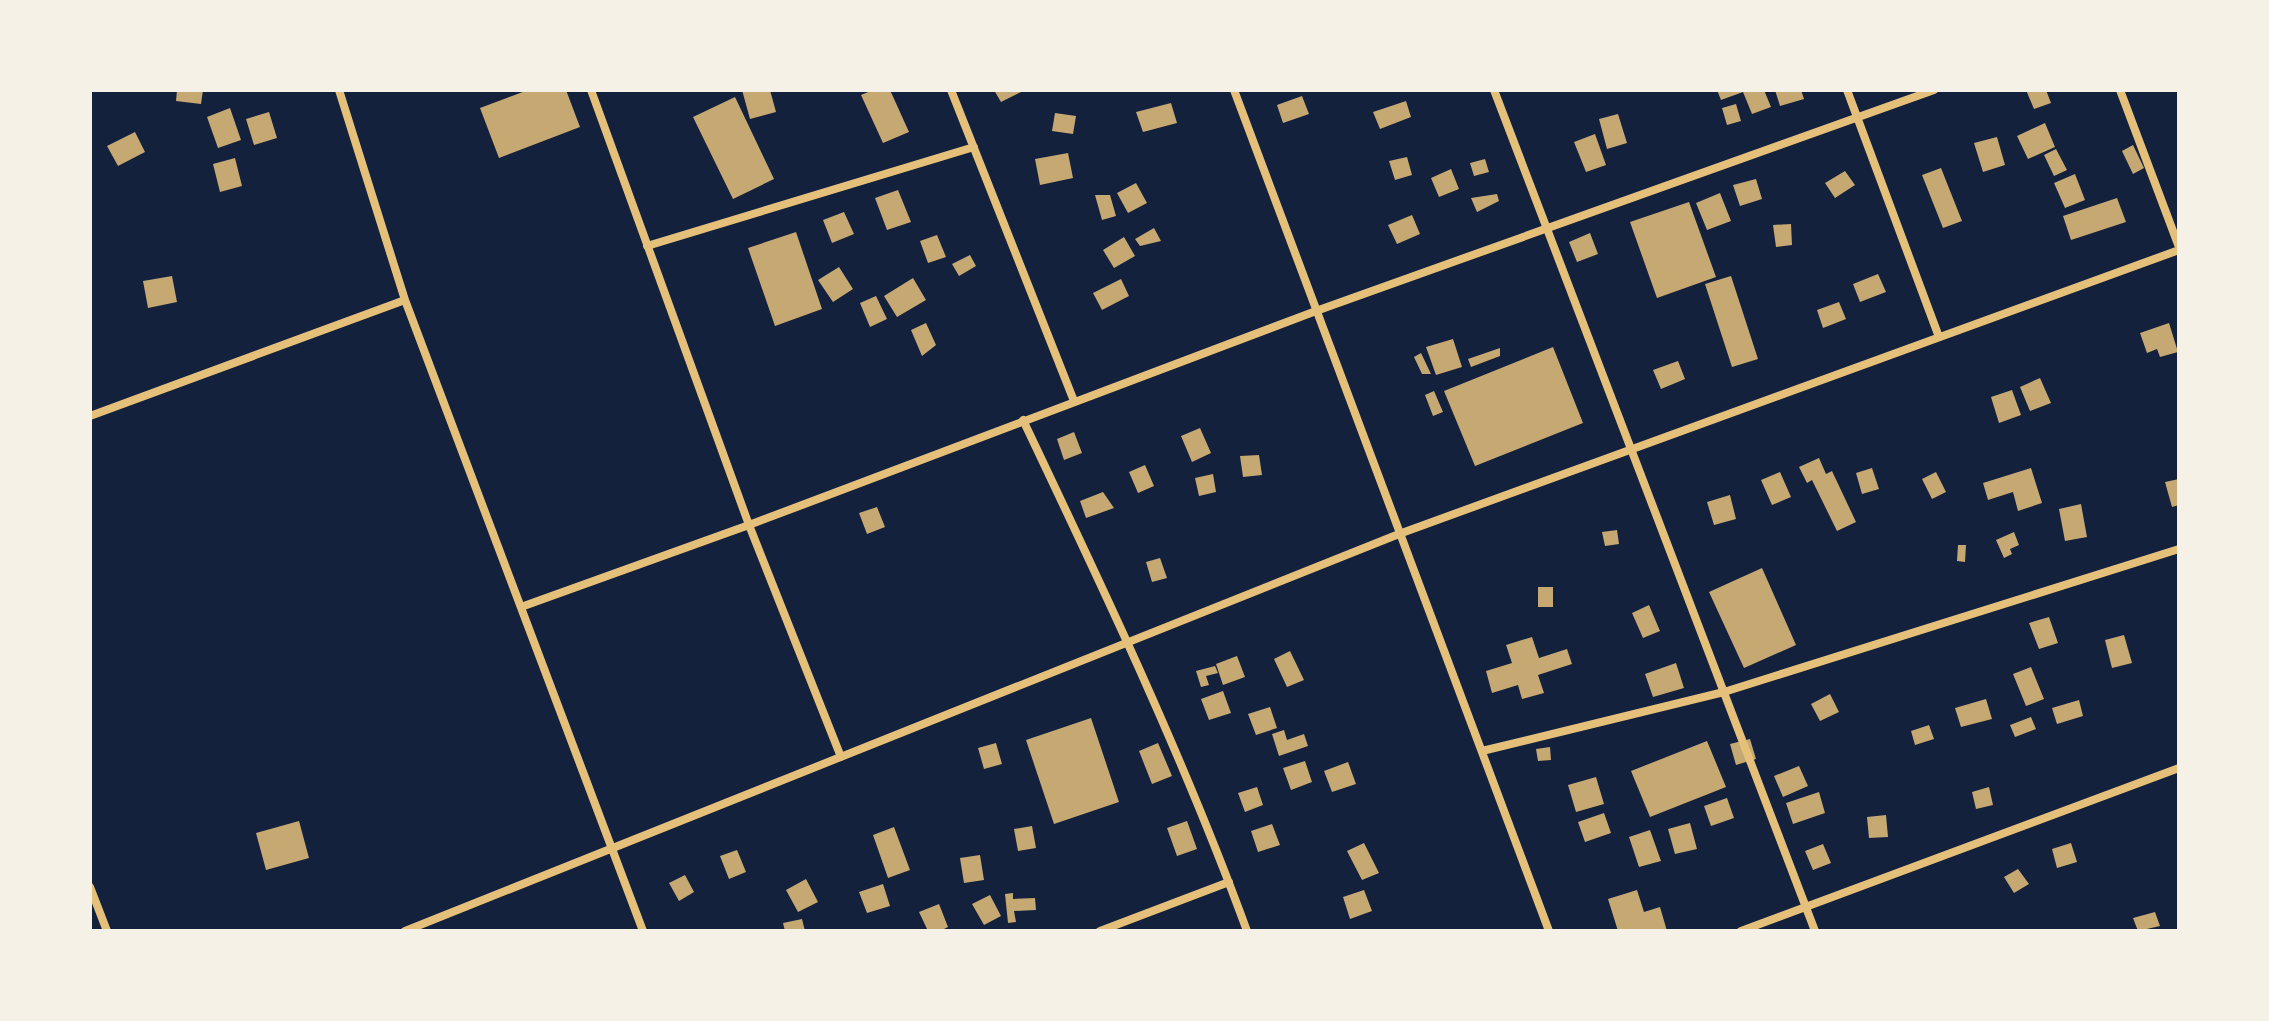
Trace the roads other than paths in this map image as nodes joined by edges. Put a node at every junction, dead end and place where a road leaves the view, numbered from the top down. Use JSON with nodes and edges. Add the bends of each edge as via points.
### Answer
{"nodes":[{"id":1,"x":339,"y":90,"type":"edge"},
{"id":2,"x":591,"y":90,"type":"edge"},
{"id":3,"x":951,"y":90,"type":"edge"},
{"id":4,"x":1234,"y":90,"type":"edge"},
{"id":5,"x":1494,"y":90,"type":"edge"},
{"id":6,"x":1847,"y":90,"type":"edge"},
{"id":7,"x":1934,"y":90,"type":"edge"},
{"id":8,"x":2120,"y":90,"type":"edge"},
{"id":9,"x":1857,"y":117,"type":"junction"},
{"id":10,"x":974,"y":147,"type":"junction"},
{"id":11,"x":1546,"y":227,"type":"junction"},
{"id":12,"x":647,"y":246,"type":"junction"},
{"id":13,"x":2179,"y":248,"type":"edge"},
{"id":14,"x":405,"y":300,"type":"junction"},
{"id":15,"x":1316,"y":311,"type":"junction"},
{"id":16,"x":1939,"y":337,"type":"junction"},
{"id":17,"x":1074,"y":401,"type":"junction"},
{"id":18,"x":90,"y":416,"type":"edge"},
{"id":19,"x":1023,"y":420,"type":"junction"},
{"id":20,"x":1631,"y":449,"type":"junction"},
{"id":21,"x":749,"y":525,"type":"junction"},
{"id":22,"x":1399,"y":534,"type":"junction"},
{"id":23,"x":2179,"y":549,"type":"edge"},
{"id":24,"x":521,"y":607,"type":"junction"},
{"id":25,"x":1128,"y":640,"type":"junction"},
{"id":26,"x":1724,"y":692,"type":"junction"},
{"id":27,"x":1482,"y":751,"type":"junction"},
{"id":28,"x":841,"y":757,"type":"junction"},
{"id":29,"x":2179,"y":768,"type":"edge"},
{"id":30,"x":612,"y":849,"type":"junction"},
{"id":31,"x":1229,"y":882,"type":"junction"},
{"id":32,"x":90,"y":887,"type":"edge"},
{"id":33,"x":1805,"y":907,"type":"junction"},
{"id":34,"x":107,"y":931,"type":"edge"},
{"id":35,"x":405,"y":931,"type":"edge"},
{"id":36,"x":643,"y":931,"type":"edge"},
{"id":37,"x":1100,"y":931,"type":"edge"},
{"id":38,"x":1247,"y":931,"type":"edge"},
{"id":39,"x":1549,"y":931,"type":"edge"},
{"id":40,"x":1741,"y":931,"type":"edge"},
{"id":41,"x":1815,"y":931,"type":"edge"}],
"edges":[{"from":1,"to":14,"type":"street"},
{"from":2,"to":12,"type":"street"},
{"from":3,"to":10,"type":"street"},
{"from":4,"to":15,"type":"street"},
{"from":5,"to":11,"type":"street"},
{"from":6,"to":9,"type":"street"},
{"from":7,"to":9,"type":"street"},
{"from":8,"to":13,"type":"street"},
{"from":9,"to":11,"type":"street"},
{"from":9,"to":16,"type":"street"},
{"from":10,"to":12,"type":"street"},
{"from":10,"to":17,"type":"street"},
{"from":11,"to":15,"type":"street"},
{"from":11,"to":20,"type":"street"},
{"from":12,"to":21,"type":"street"},
{"from":13,"to":16,"type":"street"},
{"from":14,"to":18,"type":"street"},
{"from":14,"to":24,"type":"street"},
{"from":15,"to":17,"type":"street"},
{"from":15,"to":22,"type":"street"},
{"from":16,"to":20,"type":"street"},
{"from":17,"to":19,"type":"street"},
{"from":19,"to":21,"type":"street"},
{"from":19,"to":25,"type":"street"},
{"from":20,"to":22,"type":"street"},
{"from":20,"to":26,"type":"street"},
{"from":21,"to":24,"type":"street"},
{"from":21,"to":28,"type":"street"},
{"from":22,"to":25,"type":"street"},
{"from":22,"to":27,"type":"street"},
{"from":23,"to":26,"type":"street"},
{"from":24,"to":30,"type":"street"},
{"from":25,"to":28,"type":"street"},
{"from":25,"to":31,"type":"street"},
{"from":26,"to":27,"type":"street"},
{"from":26,"to":33,"type":"street"},
{"from":27,"to":39,"type":"street"},
{"from":28,"to":30,"type":"street"},
{"from":29,"to":33,"type":"street"},
{"from":30,"to":35,"type":"street"},
{"from":30,"to":36,"type":"street"},
{"from":31,"to":37,"type":"street"},
{"from":31,"to":38,"type":"street"},
{"from":32,"to":34,"type":"street"},
{"from":33,"to":40,"type":"street"},
{"from":33,"to":41,"type":"street"}]}
